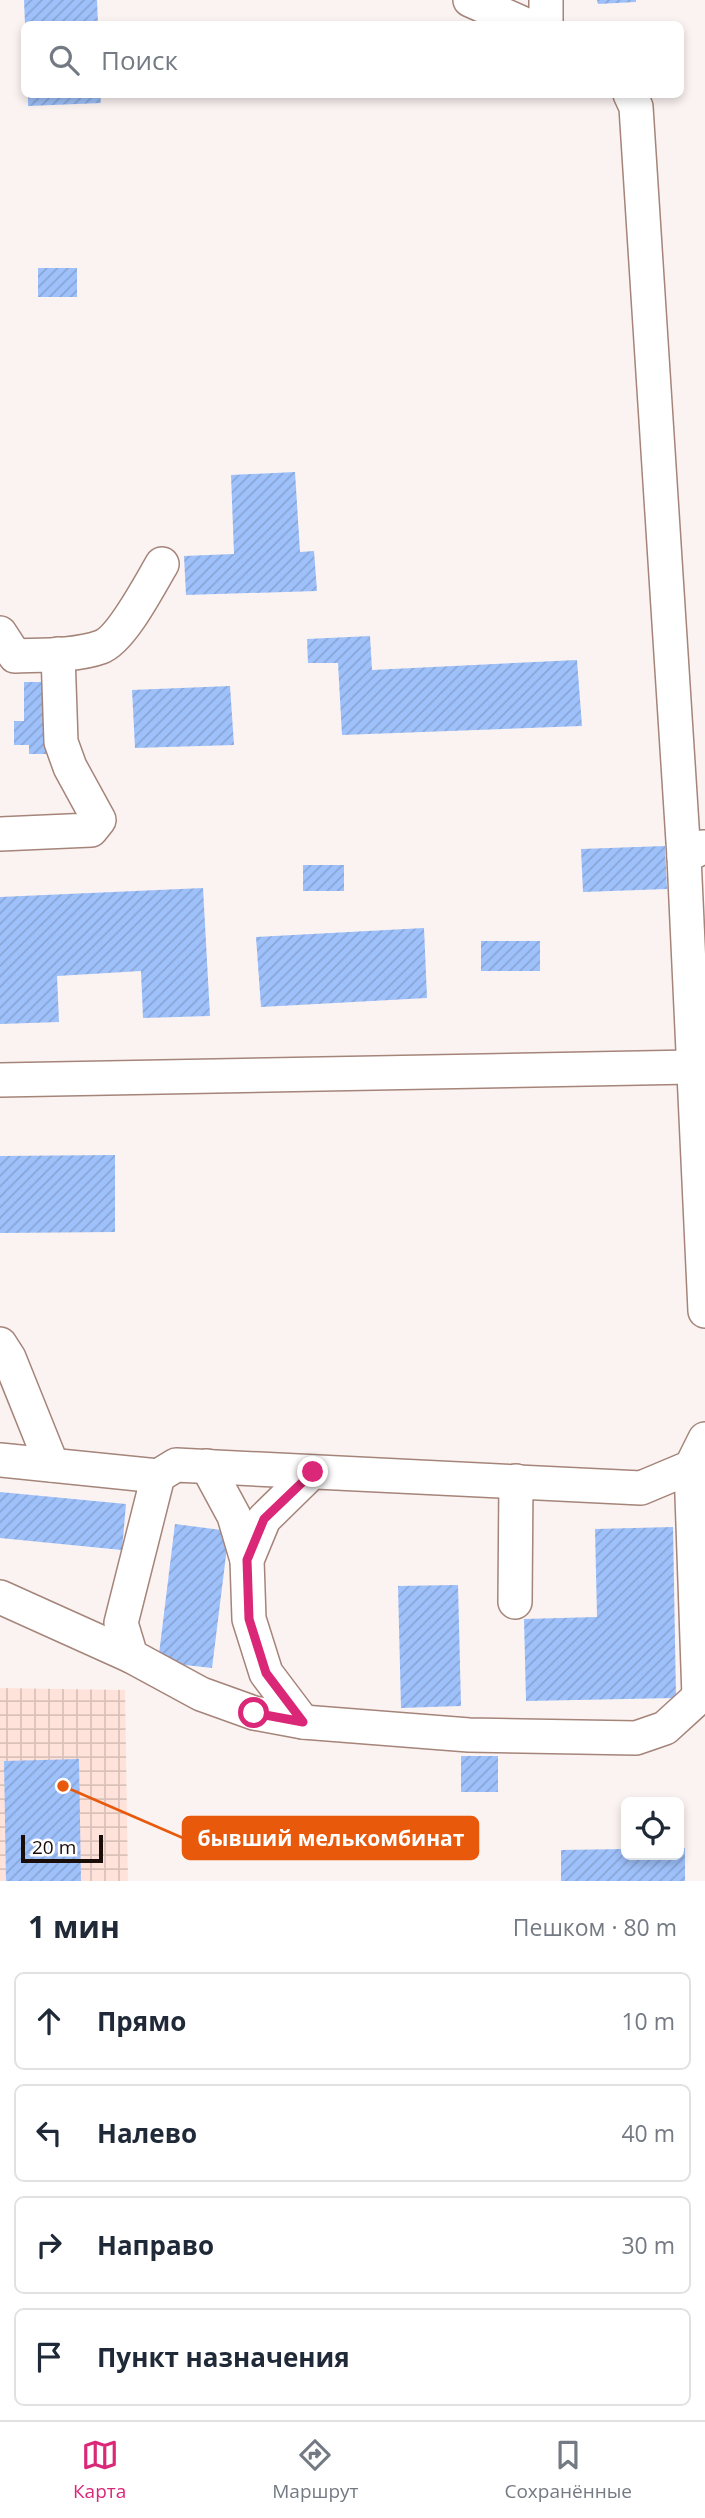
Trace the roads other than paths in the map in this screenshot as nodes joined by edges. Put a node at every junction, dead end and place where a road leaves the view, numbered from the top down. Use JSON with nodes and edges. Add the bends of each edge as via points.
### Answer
{"nodes":[{"id":1,"x":470,"y":0,"type":"edge"},
{"id":2,"x":546,"y":0,"type":"edge"},
{"id":3,"x":517,"y":21,"type":"edge"},
{"id":4,"x":546,"y":21,"type":"edge"},
{"id":5,"x":632,"y":98,"type":"edge"},
{"id":6,"x":162,"y":564,"type":"dead end"},
{"id":7,"x":5,"y":649,"type":"edge"},
{"id":8,"x":58,"y":654,"type":"junction"},
{"id":9,"x":0,"y":834,"type":"edge"},
{"id":10,"x":695,"y":852,"type":"edge"},
{"id":11,"x":692,"y":1067,"type":"junction"},
{"id":12,"x":0,"y":1080,"type":"edge"},
{"id":13,"x":705,"y":1311,"type":"edge"},
{"id":14,"x":0,"y":1344,"type":"edge"},
{"id":15,"x":698,"y":1453,"type":"edge"},
{"id":16,"x":0,"y":1460,"type":"edge"},
{"id":17,"x":52,"y":1465,"type":"junction"},
{"id":18,"x":207,"y":1466,"type":"junction"},
{"id":19,"x":313,"y":1472,"type":"junction"},
{"id":20,"x":158,"y":1476,"type":"junction"},
{"id":21,"x":516,"y":1481,"type":"junction"},
{"id":22,"x":247,"y":1560,"type":"junction"},
{"id":23,"x":0,"y":1597,"type":"edge"},
{"id":24,"x":515,"y":1602,"type":"dead end"},
{"id":25,"x":131,"y":1656,"type":"junction"},
{"id":26,"x":702,"y":1696,"type":"edge"},
{"id":27,"x":303,"y":1722,"type":"junction"}],
"edges":[{"from":1,"to":3,"type":"lane"},
{"from":2,"to":4,"type":"lane"},
{"from":5,"to":10,"type":"lane"},
{"from":6,"to":8,"type":"lane","via":[[122,629],[103,646]]},
{"from":7,"to":8,"type":"lane"},
{"from":8,"to":9,"type":"lane","via":[[61,742],[99,820],[91,830]]},
{"from":10,"to":11,"type":"lane"},
{"from":11,"to":12,"type":"lane"},
{"from":11,"to":13,"type":"lane"},
{"from":14,"to":17,"type":"lane"},
{"from":15,"to":21,"type":"lane","via":[[642,1488]]},
{"from":15,"to":26,"type":"lane"},
{"from":16,"to":17,"type":"lane"},
{"from":17,"to":20,"type":"lane"},
{"from":18,"to":19,"type":"lane"},
{"from":18,"to":20,"type":"lane","via":[[176,1465]]},
{"from":18,"to":22,"type":"lane","via":[[234,1516]]},
{"from":19,"to":21,"type":"lane"},
{"from":19,"to":22,"type":"lane","via":[[264,1519]]},
{"from":20,"to":25,"type":"lane","via":[[121,1623]]},
{"from":21,"to":24,"type":"lane"},
{"from":22,"to":27,"type":"lane","via":[[249,1619],[266,1673]]},
{"from":23,"to":25,"type":"lane"},
{"from":25,"to":27,"type":"lane","via":[[201,1694],[254,1713]]},
{"from":26,"to":27,"type":"lane","via":[[665,1728],[636,1738],[469,1735]]}]}
